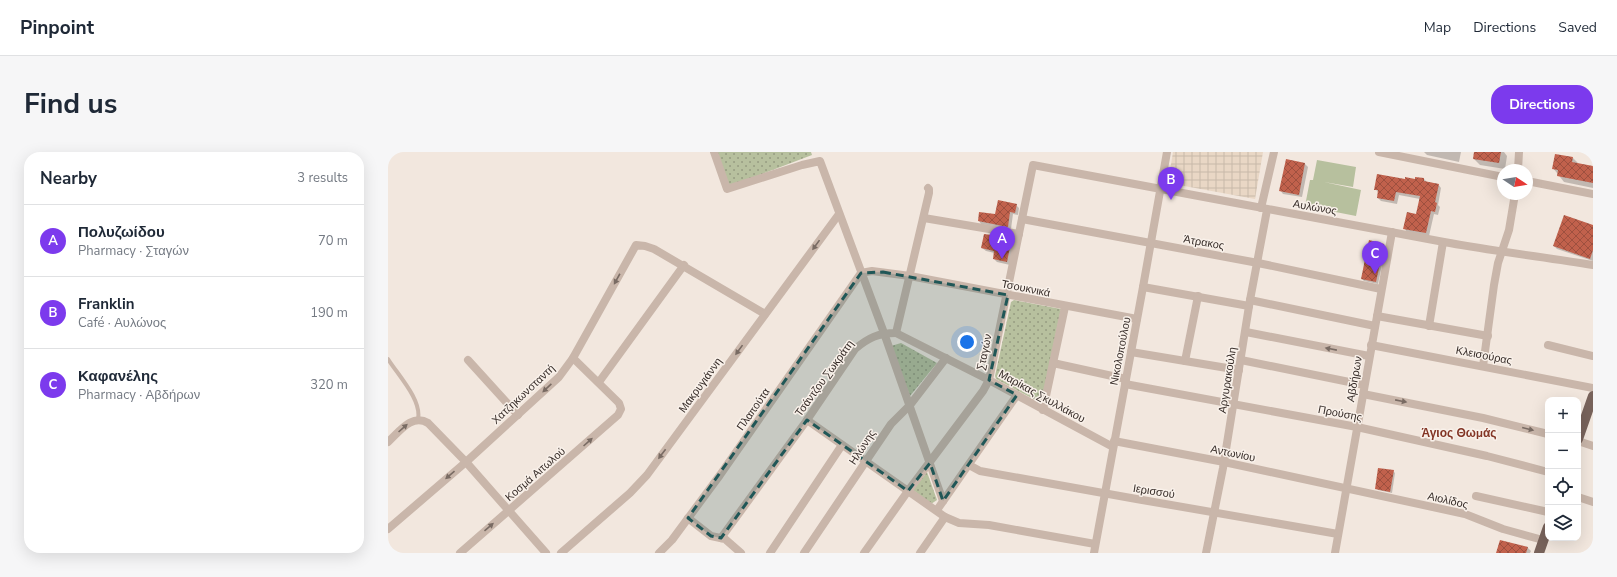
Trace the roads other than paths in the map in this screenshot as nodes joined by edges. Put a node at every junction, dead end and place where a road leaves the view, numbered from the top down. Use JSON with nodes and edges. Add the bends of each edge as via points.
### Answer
{"nodes":[{"id":1,"x":714,"y":152,"type":"edge"},
{"id":2,"x":1167,"y":152,"type":"edge"},
{"id":3,"x":1274,"y":152,"type":"edge"},
{"id":4,"x":1379,"y":152,"type":"edge"},
{"id":5,"x":1519,"y":152,"type":"edge"},
{"id":6,"x":1518,"y":164,"type":"edge"},
{"id":7,"x":1033,"y":165,"type":"joint"},
{"id":8,"x":1497,"y":175,"type":"edge"},
{"id":9,"x":1533,"y":182,"type":"edge"},
{"id":10,"x":928,"y":188,"type":"dead end"},
{"id":11,"x":1161,"y":188,"type":"junction"},
{"id":12,"x":1593,"y":194,"type":"edge"},
{"id":13,"x":1514,"y":200,"type":"edge"},
{"id":14,"x":1264,"y":209,"type":"junction"},
{"id":15,"x":839,"y":214,"type":"junction"},
{"id":16,"x":924,"y":218,"type":"junction"},
{"id":17,"x":1022,"y":219,"type":"junction"},
{"id":18,"x":1392,"y":232,"type":"junction"},
{"id":19,"x":1019,"y":234,"type":"junction"},
{"id":20,"x":1443,"y":242,"type":"junction"},
{"id":21,"x":1151,"y":244,"type":"junction"},
{"id":22,"x":1503,"y":251,"type":"junction"},
{"id":23,"x":1258,"y":263,"type":"junction"},
{"id":24,"x":684,"y":265,"type":"junction"},
{"id":25,"x":1593,"y":265,"type":"edge"},
{"id":26,"x":861,"y":274,"type":"junction"},
{"id":27,"x":910,"y":276,"type":"junction"},
{"id":28,"x":1143,"y":287,"type":"junction"},
{"id":29,"x":1382,"y":289,"type":"junction"},
{"id":30,"x":1008,"y":296,"type":"junction"},
{"id":31,"x":1198,"y":296,"type":"junction"},
{"id":32,"x":1249,"y":303,"type":"junction"},
{"id":33,"x":1065,"y":307,"type":"junction"},
{"id":34,"x":765,"y":314,"type":"junction"},
{"id":35,"x":1377,"y":316,"type":"junction"},
{"id":36,"x":1137,"y":319,"type":"junction"},
{"id":37,"x":1375,"y":326,"type":"junction"},
{"id":38,"x":1429,"y":326,"type":"junction"},
{"id":39,"x":1246,"y":332,"type":"junction"},
{"id":40,"x":884,"y":333,"type":"junction"},
{"id":41,"x":896,"y":333,"type":"junction"},
{"id":42,"x":1488,"y":336,"type":"junction"},
{"id":43,"x":1371,"y":345,"type":"junction"},
{"id":44,"x":1548,"y":345,"type":"dead end"},
{"id":45,"x":1131,"y":352,"type":"junction"},
{"id":46,"x":1369,"y":356,"type":"junction"},
{"id":47,"x":1593,"y":356,"type":"edge"},
{"id":48,"x":573,"y":358,"type":"junction"},
{"id":49,"x":946,"y":358,"type":"junction"},
{"id":50,"x":388,"y":359,"type":"edge"},
{"id":51,"x":468,"y":360,"type":"dead end"},
{"id":52,"x":1241,"y":360,"type":"junction"},
{"id":53,"x":1185,"y":361,"type":"junction"},
{"id":54,"x":1053,"y":363,"type":"junction"},
{"id":55,"x":1483,"y":366,"type":"junction"},
{"id":56,"x":1239,"y":370,"type":"junction"},
{"id":57,"x":990,"y":380,"type":"junction"},
{"id":58,"x":599,"y":382,"type":"junction"},
{"id":59,"x":1126,"y":382,"type":"junction"},
{"id":60,"x":1364,"y":385,"type":"junction"},
{"id":61,"x":1593,"y":388,"type":"edge"},
{"id":62,"x":1363,"y":394,"type":"junction"},
{"id":63,"x":1017,"y":396,"type":"junction"},
{"id":64,"x":1593,"y":396,"type":"edge"},
{"id":65,"x":1234,"y":404,"type":"junction"},
{"id":66,"x":910,"y":405,"type":"junction"},
{"id":67,"x":1043,"y":410,"type":"junction"},
{"id":68,"x":518,"y":415,"type":"junction"},
{"id":69,"x":419,"y":419,"type":"junction"},
{"id":70,"x":807,"y":420,"type":"junction"},
{"id":71,"x":1357,"y":427,"type":"junction"},
{"id":72,"x":1545,"y":433,"type":"edge"},
{"id":73,"x":1580,"y":433,"type":"edge"},
{"id":74,"x":1581,"y":441,"type":"edge"},
{"id":75,"x":388,"y":442,"type":"edge"},
{"id":76,"x":1114,"y":444,"type":"junction"},
{"id":77,"x":842,"y":445,"type":"junction"},
{"id":78,"x":1593,"y":446,"type":"edge"},
{"id":79,"x":466,"y":462,"type":"junction"},
{"id":80,"x":866,"y":462,"type":"junction"},
{"id":81,"x":1224,"y":462,"type":"junction"},
{"id":82,"x":930,"y":463,"type":"junction"},
{"id":83,"x":969,"y":465,"type":"junction"},
{"id":84,"x":1545,"y":471,"type":"edge"},
{"id":85,"x":1346,"y":489,"type":"junction"},
{"id":86,"x":908,"y":491,"type":"junction"},
{"id":87,"x":1104,"y":494,"type":"junction"},
{"id":88,"x":1476,"y":496,"type":"dead end"},
{"id":89,"x":1581,"y":498,"type":"edge"},
{"id":90,"x":943,"y":500,"type":"junction"},
{"id":91,"x":1593,"y":502,"type":"edge"},
{"id":92,"x":937,"y":510,"type":"junction"},
{"id":93,"x":509,"y":511,"type":"junction"},
{"id":94,"x":1545,"y":511,"type":"edge"},
{"id":95,"x":1214,"y":512,"type":"junction"},
{"id":96,"x":945,"y":516,"type":"junction"},
{"id":97,"x":688,"y":518,"type":"junction"},
{"id":98,"x":388,"y":529,"type":"edge"},
{"id":99,"x":1338,"y":534,"type":"junction"},
{"id":100,"x":1545,"y":535,"type":"edge"},
{"id":101,"x":721,"y":538,"type":"junction"},
{"id":102,"x":1543,"y":540,"type":"junction"},
{"id":103,"x":1095,"y":544,"type":"junction"},
{"id":104,"x":460,"y":553,"type":"edge"},
{"id":105,"x":546,"y":553,"type":"edge"},
{"id":106,"x":561,"y":553,"type":"edge"},
{"id":107,"x":659,"y":553,"type":"edge"},
{"id":108,"x":741,"y":553,"type":"edge"},
{"id":109,"x":770,"y":553,"type":"edge"},
{"id":110,"x":804,"y":553,"type":"edge"},
{"id":111,"x":864,"y":553,"type":"edge"},
{"id":112,"x":920,"y":553,"type":"edge"},
{"id":113,"x":1094,"y":553,"type":"edge"},
{"id":114,"x":1206,"y":553,"type":"edge"},
{"id":115,"x":1335,"y":553,"type":"edge"},
{"id":116,"x":1540,"y":553,"type":"edge"}],
"edges":[{"from":1,"to":15,"type":"street","via":[[727,190],[820,161]]},
{"from":2,"to":11,"type":"street","name":"Νικολοπούλου"},
{"from":3,"to":14,"type":"street","name":"Αργυρακούλη"},
{"from":4,"to":8,"type":"street"},
{"from":5,"to":6,"type":"street"},
{"from":7,"to":11,"type":"street","name":"Αυλώνος"},
{"from":7,"to":17,"type":"street","name":"Σταγών"},
{"from":9,"to":12,"type":"street"},
{"from":10,"to":16,"type":"street"},
{"from":11,"to":14,"type":"street","name":"Αυλώνος"},
{"from":11,"to":21,"type":"street","name":"Νικολοπούλου"},
{"from":13,"to":22,"type":"street"},
{"from":14,"to":18,"type":"street","name":"Αυλώνος"},
{"from":14,"to":23,"type":"street","name":"Αργυρακούλη"},
{"from":15,"to":26,"type":"street"},
{"from":15,"to":34,"type":"street","name":"Μακρυγιάννη","one_way":true},
{"from":16,"to":19,"type":"street"},
{"from":16,"to":27,"type":"street"},
{"from":17,"to":19,"type":"street","name":"Σταγών"},
{"from":17,"to":21,"type":"street","name":"Άτρακος"},
{"from":18,"to":20,"type":"street","name":"Αυλώνος"},
{"from":18,"to":29,"type":"street","name":"Αβδήρων"},
{"from":19,"to":30,"type":"street","name":"Σταγών"},
{"from":20,"to":22,"type":"street","name":"Αυλώνος"},
{"from":20,"to":38,"type":"street"},
{"from":21,"to":23,"type":"street","name":"Άτρακος"},
{"from":21,"to":28,"type":"street","name":"Νικολοπούλου"},
{"from":22,"to":25,"type":"street","name":"Αυλώνος"},
{"from":22,"to":42,"type":"street","via":[[1494,285]]},
{"from":23,"to":29,"type":"street","name":"Άτρακος"},
{"from":23,"to":32,"type":"street","name":"Αργυρακούλη"},
{"from":24,"to":34,"type":"street"},
{"from":24,"to":48,"type":"street","name":"Χατζηκωνσταντή","one_way":true,"via":[[654,249],[636,245]]},
{"from":24,"to":58,"type":"street"},
{"from":26,"to":27,"type":"street","name":"Τσουκνικά","via":[[872,271]]},
{"from":26,"to":40,"type":"street"},
{"from":26,"to":97,"type":"street","name":"Πλαπούτα"},
{"from":27,"to":30,"type":"street","name":"Τσουκνικά"},
{"from":27,"to":41,"type":"street"},
{"from":28,"to":31,"type":"street"},
{"from":28,"to":36,"type":"street","name":"Νικολοπούλου"},
{"from":29,"to":35,"type":"street","name":"Αβδήρων"},
{"from":30,"to":33,"type":"street","name":"Τσουκνικά"},
{"from":30,"to":57,"type":"street","name":"Σταγών"},
{"from":31,"to":32,"type":"street"},
{"from":31,"to":53,"type":"street"},
{"from":32,"to":37,"type":"street"},
{"from":32,"to":39,"type":"street","name":"Αργυρακούλη"},
{"from":33,"to":36,"type":"street","name":"Τσουκνικά"},
{"from":33,"to":54,"type":"street"},
{"from":34,"to":106,"type":"street","name":"Μακρυγιάννη","one_way":true,"via":[[647,475]]},
{"from":35,"to":37,"type":"street","name":"Αβδήρων"},
{"from":35,"to":38,"type":"street"},
{"from":36,"to":45,"type":"street","name":"Νικολοπούλου"},
{"from":37,"to":43,"type":"street","name":"Αβδήρων"},
{"from":38,"to":42,"type":"street"},
{"from":46,"to":39,"type":"street","one_way":true},
{"from":39,"to":52,"type":"street","name":"Αργυρακούλη"},
{"from":40,"to":41,"type":"street","name":"Τσάντζου Σωκράτη"},
{"from":40,"to":66,"type":"street"},
{"from":40,"to":70,"type":"street","name":"Τσάντζου Σωκράτη","via":[[855,349]]},
{"from":41,"to":49,"type":"street","name":"Μαρίκας Σκυλλάκου"},
{"from":42,"to":55,"type":"street"},
{"from":43,"to":46,"type":"street","name":"Αβδήρων"},
{"from":43,"to":55,"type":"street","name":"Κλεισούρας"},
{"from":44,"to":47,"type":"street"},
{"from":45,"to":53,"type":"street"},
{"from":45,"to":59,"type":"street","name":"Νικολοπούλου"},
{"from":46,"to":60,"type":"street","name":"Αβδήρων"},
{"from":48,"to":58,"type":"street"},
{"from":48,"to":68,"type":"street","name":"Χατζηκωνσταντή","one_way":true,"via":[[559,377]]},
{"from":49,"to":57,"type":"street","name":"Μαρίκας Σκυλλάκου"},
{"from":49,"to":66,"type":"street","name":"Ηλώνης"},
{"from":50,"to":69,"type":"lane","via":[[414,398],[419,410]]},
{"from":51,"to":68,"type":"street"},
{"from":52,"to":56,"type":"street","name":"Αργυρακούλη"},
{"from":52,"to":60,"type":"street"},
{"from":53,"to":56,"type":"street"},
{"from":54,"to":59,"type":"street","name":"Προύσης"},
{"from":54,"to":67,"type":"street"},
{"from":55,"to":61,"type":"street","name":"Κλεισούρας"},
{"from":56,"to":65,"type":"street","name":"Αργυρακούλη"},
{"from":57,"to":63,"type":"street","name":"Μαρίκας Σκυλλάκου"},
{"from":57,"to":82,"type":"street","name":"Σταγών"},
{"from":93,"to":58,"type":"street","name":"Κοσμά Αιτωλού","one_way":true,"via":[[618,415],[621,409],[619,403]]},
{"from":59,"to":65,"type":"street","name":"Προύσης"},
{"from":59,"to":76,"type":"street","name":"Νικολοπούλου"},
{"from":60,"to":62,"type":"street","name":"Αβδήρων"},
{"from":62,"to":71,"type":"street","name":"Αβδήρων"},
{"from":62,"to":72,"type":"street","one_way":true},
{"from":63,"to":67,"type":"street","name":"Μαρίκας Σκυλλάκου"},
{"from":63,"to":83,"type":"street"},
{"from":64,"to":73,"type":"main road"},
{"from":65,"to":71,"type":"street","name":"Προύσης"},
{"from":65,"to":81,"type":"street","name":"Αργυρακούλη"},
{"from":66,"to":80,"type":"street","name":"Ηλώνης","via":[[891,424]]},
{"from":66,"to":82,"type":"street"},
{"from":67,"to":76,"type":"street","name":"Μαρίκας Σκυλλάκου"},
{"from":68,"to":79,"type":"street","name":"Χατζηκωνσταντή"},
{"from":75,"to":69,"type":"street","one_way":true,"via":[[411,422]]},
{"from":69,"to":79,"type":"street","via":[[435,429]]},
{"from":70,"to":77,"type":"street"},
{"from":70,"to":101,"type":"street","name":"Τσάντζου Σωκράτη"},
{"from":71,"to":84,"type":"street","name":"Προύσης"},
{"from":71,"to":85,"type":"street","name":"Αβδήρων"},
{"from":74,"to":78,"type":"street"},
{"from":76,"to":81,"type":"street","name":"Αντωνίου"},
{"from":76,"to":87,"type":"street","name":"Νικολοπούλου"},
{"from":77,"to":80,"type":"street"},
{"from":77,"to":109,"type":"street"},
{"from":79,"to":93,"type":"street"},
{"from":79,"to":98,"type":"street","name":"Χατζηκωνσταντή","one_way":true},
{"from":80,"to":86,"type":"street"},
{"from":80,"to":110,"type":"street","name":"Ηλώνης"},
{"from":81,"to":85,"type":"street","name":"Αντωνίου"},
{"from":81,"to":95,"type":"street","name":"Αργυρακούλη"},
{"from":82,"to":86,"type":"street","name":"Σταγών"},
{"from":82,"to":90,"type":"street"},
{"from":83,"to":87,"type":"street","name":"Ιερισσού","via":[[980,471]]},
{"from":83,"to":90,"type":"street"},
{"from":85,"to":99,"type":"street","name":"Αβδήρων"},
{"from":85,"to":102,"type":"street","name":"Αιολίδος","via":[[1465,514],[1503,529]]},
{"from":86,"to":92,"type":"street"},
{"from":86,"to":111,"type":"street","name":"Σταγών"},
{"from":87,"to":95,"type":"street","name":"Ιερισσού"},
{"from":87,"to":103,"type":"street","name":"Νικολοπούλου"},
{"from":88,"to":94,"type":"street"},
{"from":89,"to":91,"type":"street"},
{"from":90,"to":92,"type":"street"},
{"from":92,"to":96,"type":"street"},
{"from":104,"to":93,"type":"street","name":"Κοσμά Αιτωλού","one_way":true},
{"from":93,"to":105,"type":"street"},
{"from":95,"to":99,"type":"street","name":"Ιερισσού"},
{"from":95,"to":114,"type":"street","name":"Αργυρακούλη"},
{"from":96,"to":103,"type":"street","via":[[959,523],[988,525]]},
{"from":96,"to":112,"type":"street"},
{"from":97,"to":101,"type":"street","via":[[711,536]]},
{"from":97,"to":107,"type":"street","name":"Πλαπούτα"},
{"from":99,"to":115,"type":"street","name":"Αβδήρων"},
{"from":100,"to":102,"type":"main road"},
{"from":101,"to":108,"type":"street"},
{"from":102,"to":116,"type":"main road"},
{"from":103,"to":113,"type":"street","name":"Νικολοπούλου"}]}
